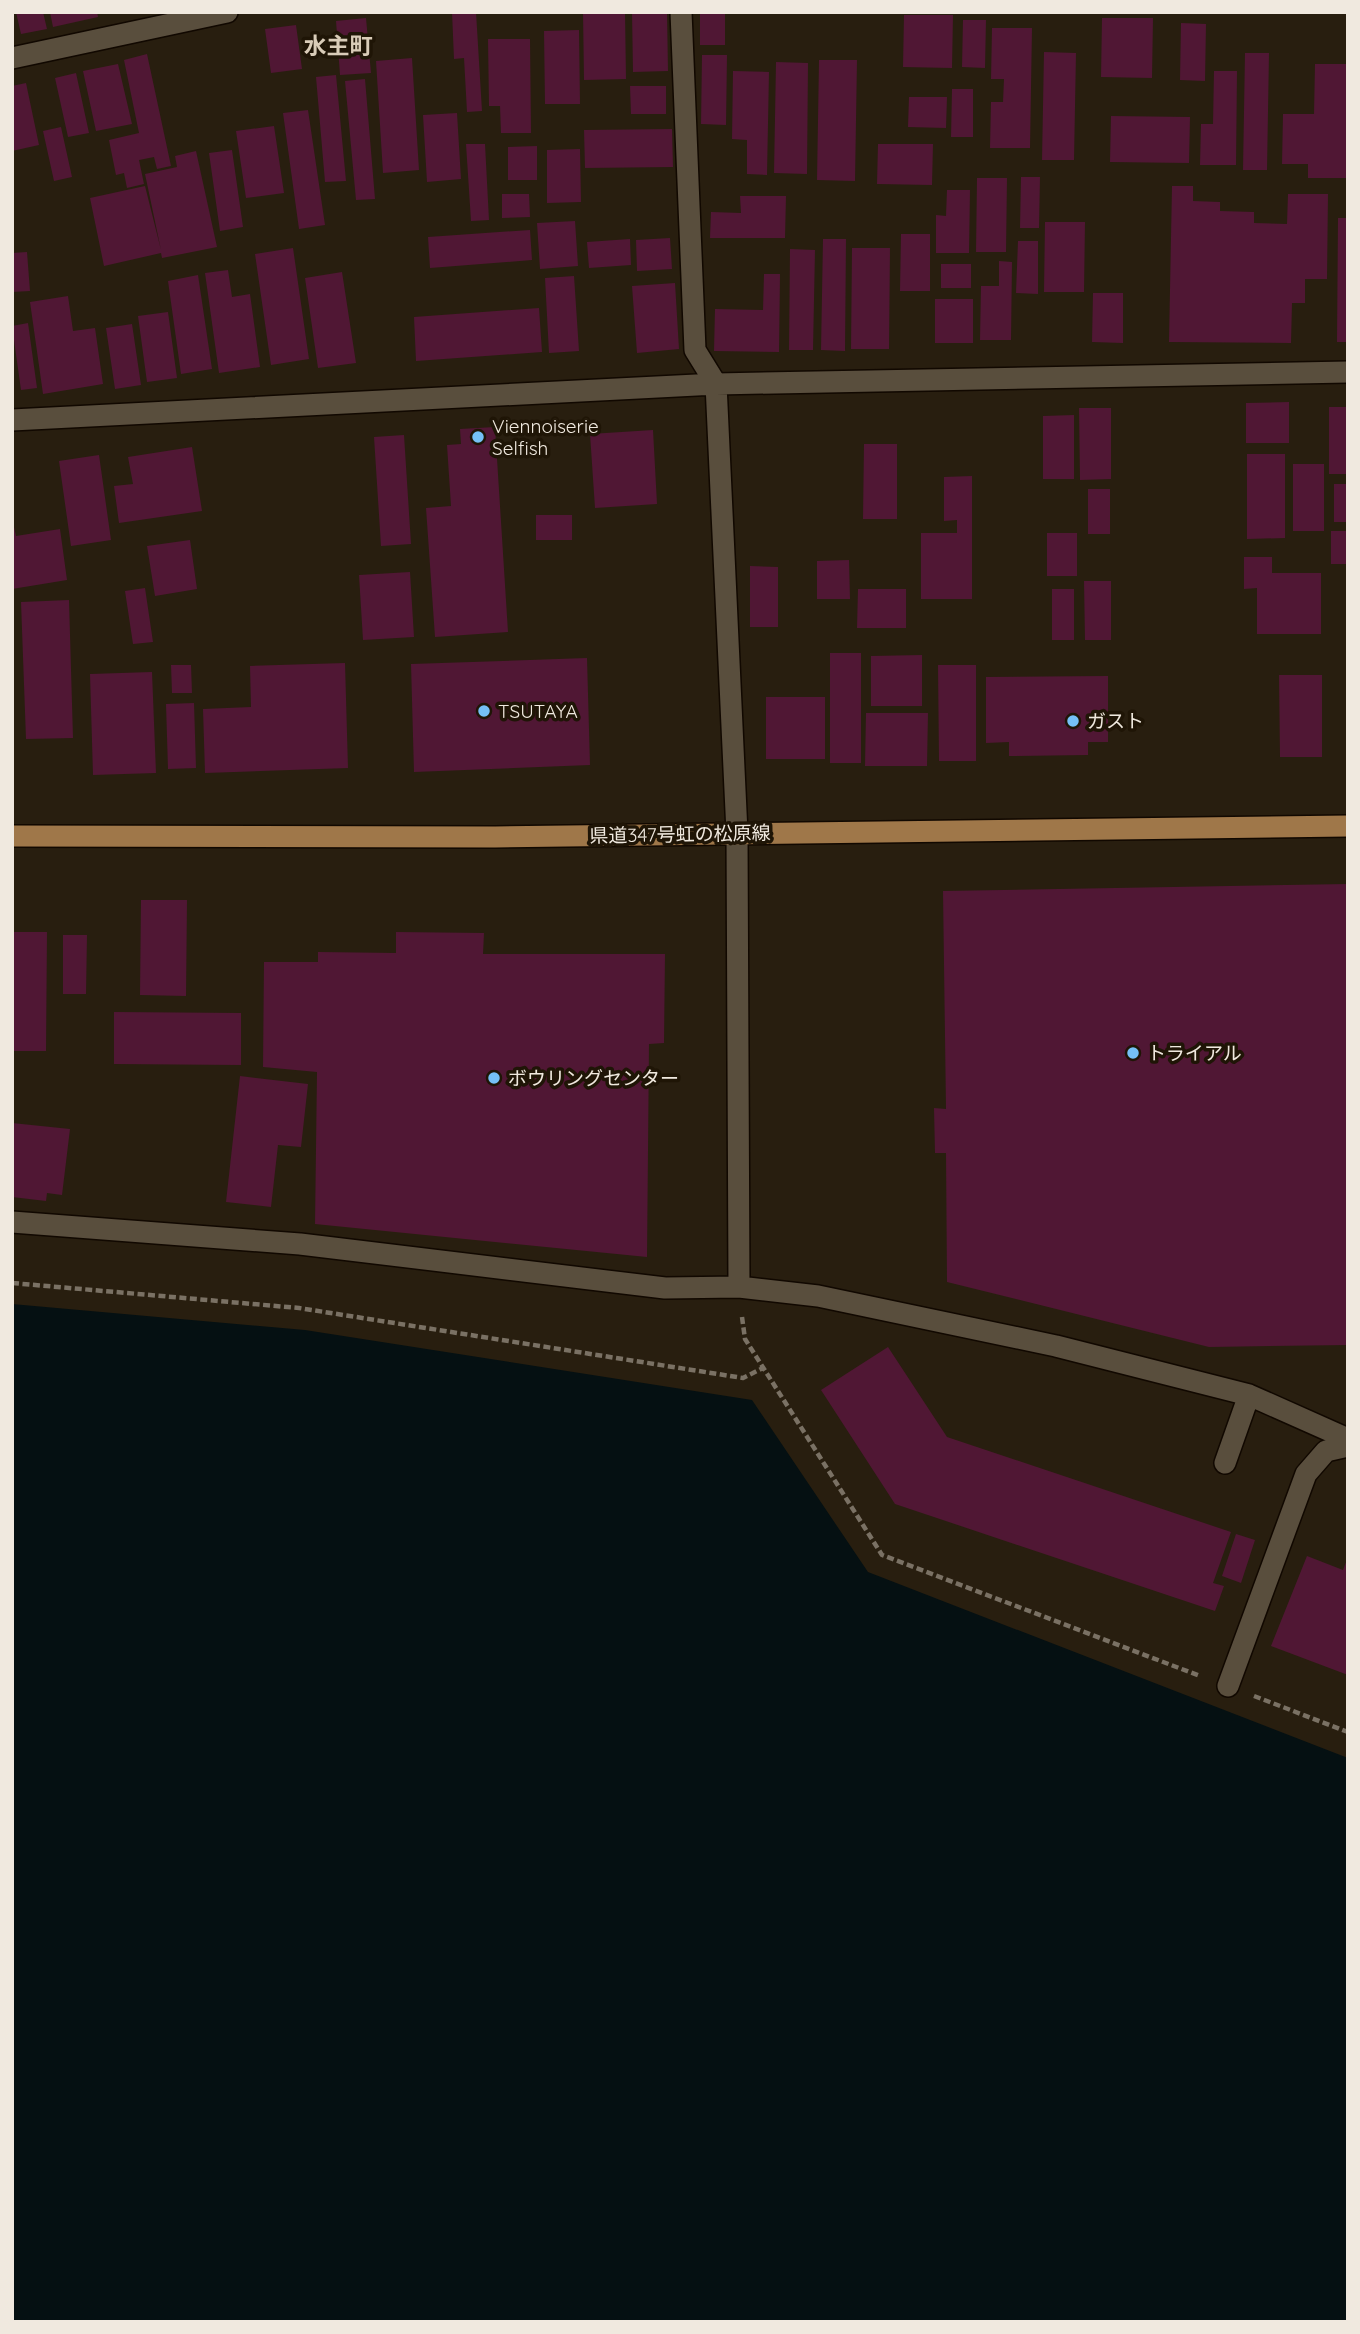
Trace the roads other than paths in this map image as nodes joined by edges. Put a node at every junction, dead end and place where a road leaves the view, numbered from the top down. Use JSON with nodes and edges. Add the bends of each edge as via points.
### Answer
{"nodes":[{"id":1,"x":228,"y":12,"type":"edge"},
{"id":2,"x":681,"y":12,"type":"edge"},
{"id":3,"x":12,"y":58,"type":"edge"},
{"id":4,"x":1348,"y":372,"type":"edge"},
{"id":5,"x":716,"y":384,"type":"junction"},
{"id":6,"x":12,"y":420,"type":"edge"},
{"id":7,"x":1348,"y":826,"type":"edge"},
{"id":8,"x":737,"y":833,"type":"junction"},
{"id":9,"x":12,"y":836,"type":"edge"},
{"id":10,"x":12,"y":1222,"type":"edge"},
{"id":11,"x":739,"y":1287,"type":"junction"},
{"id":12,"x":1249,"y":1395,"type":"junction"},
{"id":13,"x":1348,"y":1438,"type":"edge"},
{"id":14,"x":1348,"y":1446,"type":"edge"},
{"id":15,"x":1225,"y":1463,"type":"dead end"},
{"id":16,"x":1228,"y":1686,"type":"road end"}],
"edges":[{"from":1,"to":3,"type":"street"},
{"from":2,"to":5,"type":"street","via":[[695,350]]},
{"from":4,"to":5,"type":"street"},
{"from":5,"to":6,"type":"street"},
{"from":5,"to":8,"type":"street"},
{"from":7,"to":8,"type":"main road","name":"県道347号虹の松原線"},
{"from":8,"to":9,"type":"main road","name":"県道347号虹の松原線"},
{"from":8,"to":11,"type":"street"},
{"from":10,"to":11,"type":"street","via":[[300,1244],[665,1288]]},
{"from":11,"to":12,"type":"street","via":[[818,1296],[1056,1346]]},
{"from":12,"to":13,"type":"street"},
{"from":12,"to":15,"type":"street"},
{"from":14,"to":16,"type":"street","via":[[1326,1451],[1306,1474]]}]}
